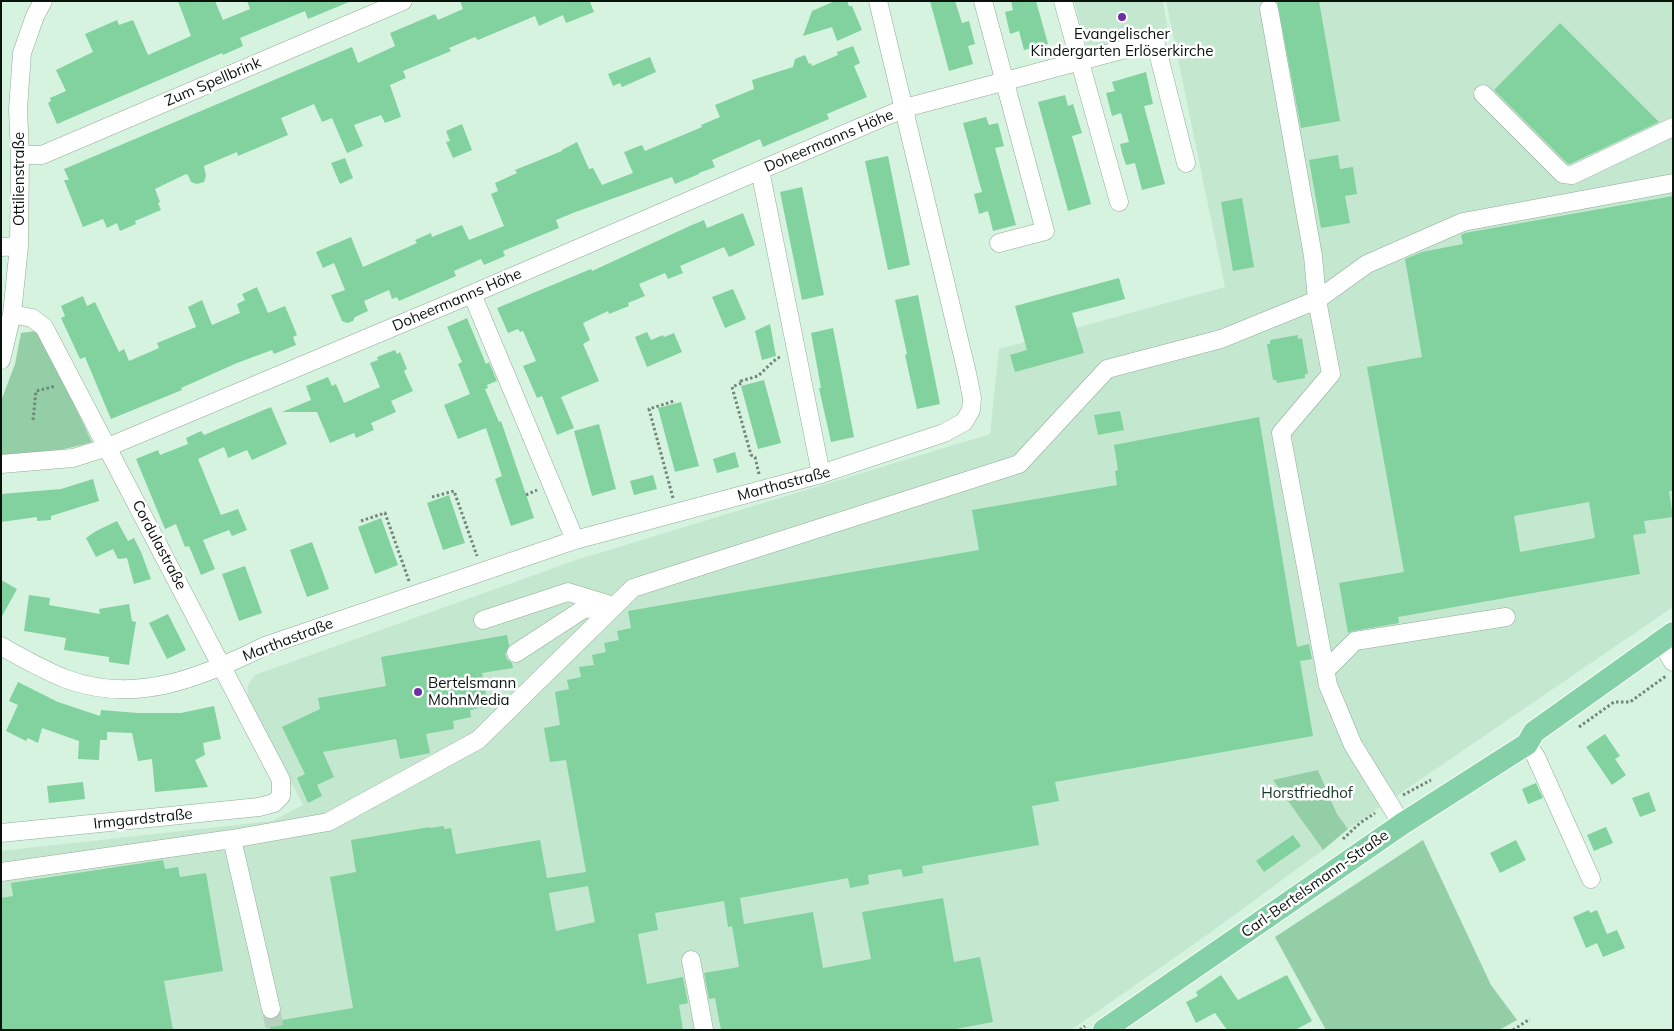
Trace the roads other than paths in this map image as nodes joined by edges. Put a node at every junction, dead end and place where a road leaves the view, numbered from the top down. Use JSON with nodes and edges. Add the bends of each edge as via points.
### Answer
{"nodes":[{"id":1,"x":43,"y":1,"type":"edge"},
{"id":2,"x":404,"y":1,"type":"edge"},
{"id":3,"x":878,"y":1,"type":"edge"},
{"id":4,"x":983,"y":1,"type":"edge"},
{"id":5,"x":1064,"y":1,"type":"edge"},
{"id":6,"x":1269,"y":10,"type":"dead end"},
{"id":7,"x":1080,"y":61,"type":"junction"},
{"id":8,"x":1005,"y":81,"type":"junction"},
{"id":9,"x":1483,"y":94,"type":"dead end"},
{"id":10,"x":905,"y":108,"type":"junction"},
{"id":11,"x":1673,"y":127,"type":"edge"},
{"id":12,"x":20,"y":155,"type":"junction"},
{"id":13,"x":1186,"y":162,"type":"dead end"},
{"id":14,"x":760,"y":170,"type":"junction"},
{"id":15,"x":1673,"y":183,"type":"edge"},
{"id":16,"x":1119,"y":202,"type":"dead end"},
{"id":17,"x":998,"y":243,"type":"dead end"},
{"id":18,"x":19,"y":246,"type":"junction"},
{"id":19,"x":1,"y":247,"type":"edge"},
{"id":20,"x":472,"y":294,"type":"junction"},
{"id":21,"x":1317,"y":300,"type":"junction"},
{"id":22,"x":12,"y":314,"type":"junction"},
{"id":23,"x":1,"y":360,"type":"edge"},
{"id":24,"x":972,"y":398,"type":"joint"},
{"id":25,"x":108,"y":447,"type":"junction"},
{"id":26,"x":1,"y":464,"type":"edge"},
{"id":27,"x":822,"y":474,"type":"junction"},
{"id":28,"x":575,"y":540,"type":"junction"},
{"id":29,"x":611,"y":609,"type":"junction"},
{"id":30,"x":1506,"y":617,"type":"dead end"},
{"id":31,"x":483,"y":620,"type":"dead end"},
{"id":32,"x":1,"y":646,"type":"edge"},
{"id":33,"x":516,"y":653,"type":"dead end"},
{"id":34,"x":1672,"y":655,"type":"edge"},
{"id":35,"x":223,"y":667,"type":"junction"},
{"id":36,"x":1325,"y":671,"type":"junction"},
{"id":37,"x":1528,"y":743,"type":"junction"},
{"id":38,"x":281,"y":796,"type":"joint"},
{"id":39,"x":1402,"y":824,"type":"junction"},
{"id":40,"x":1,"y":833,"type":"edge"},
{"id":41,"x":232,"y":839,"type":"junction"},
{"id":42,"x":1,"y":872,"type":"edge"},
{"id":43,"x":1591,"y":879,"type":"dead end"},
{"id":44,"x":691,"y":960,"type":"dead end"},
{"id":45,"x":271,"y":1009,"type":"tunnel mouth"},
{"id":46,"x":1117,"y":1026,"type":"edge"},
{"id":47,"x":704,"y":1030,"type":"edge"}],
"edges":[{"from":1,"to":12,"type":"street","name":"Ottilienstraße","via":[[22,53],[18,109]]},
{"from":2,"to":12,"type":"street","name":"Zum Spellbrink","via":[[42,155]]},
{"from":3,"to":10,"type":"street","name":"Doheermanns Höhe"},
{"from":4,"to":8,"type":"street"},
{"from":5,"to":7,"type":"street"},
{"from":6,"to":21,"type":"street","via":[[1313,256]]},
{"from":7,"to":8,"type":"street"},
{"from":7,"to":13,"type":"street","via":[[1155,41]]},
{"from":7,"to":16,"type":"street"},
{"from":8,"to":10,"type":"street"},
{"from":8,"to":17,"type":"street","via":[[1045,231]]},
{"from":9,"to":11,"type":"street","via":[[1563,174],[1572,175]]},
{"from":10,"to":14,"type":"street","name":"Doheermanns Höhe"},
{"from":10,"to":24,"type":"street","name":"Doheermanns Höhe"},
{"from":12,"to":18,"type":"street","name":"Ottilienstraße"},
{"from":14,"to":20,"type":"street","name":"Doheermanns Höhe"},
{"from":14,"to":27,"type":"street"},
{"from":15,"to":21,"type":"street","via":[[1463,222],[1367,264]]},
{"from":18,"to":19,"type":"street"},
{"from":18,"to":22,"type":"street","name":"Ottilienstraße"},
{"from":20,"to":25,"type":"street","name":"Doheermanns Höhe"},
{"from":20,"to":28,"type":"street"},
{"from":21,"to":29,"type":"street","via":[[1221,339],[1107,370],[1019,464],[632,588]]},
{"from":21,"to":36,"type":"street","via":[[1331,374],[1281,433]]},
{"from":22,"to":23,"type":"street","name":"Ottilienstraße"},
{"from":22,"to":25,"type":"street","name":"Cordulastraße","via":[[32,318],[44,326]]},
{"from":24,"to":27,"type":"street","name":"Marthastraße","via":[[971,410],[964,422],[944,433]]},
{"from":25,"to":26,"type":"street","name":"Doheermanns Höhe","via":[[73,458]]},
{"from":25,"to":35,"type":"street","name":"Cordulastraße"},
{"from":27,"to":28,"type":"street","name":"Marthastraße"},
{"from":28,"to":35,"type":"street","name":"Marthastraße","via":[[265,646]]},
{"from":29,"to":31,"type":"street","via":[[568,592]]},
{"from":29,"to":33,"type":"street","via":[[585,608]]},
{"from":29,"to":41,"type":"street","via":[[478,740],[328,822]]},
{"from":30,"to":36,"type":"street","via":[[1355,641]]},
{"from":32,"to":35,"type":"street","name":"Marthastraße","via":[[33,665],[68,679],[108,689],[152,688],[186,681]]},
{"from":34,"to":37,"type":"main road","name":"Carl-Bertelsmann-Straße","via":[[1540,742]]},
{"from":35,"to":38,"type":"street","name":"Cordulastraße","via":[[281,780]]},
{"from":36,"to":39,"type":"street","via":[[1353,745]]},
{"from":37,"to":39,"type":"main road","name":"Carl-Bertelsmann-Straße"},
{"from":37,"to":43,"type":"street"},
{"from":38,"to":40,"type":"street","name":"Irmgardstraße","via":[[274,803],[259,807]]},
{"from":39,"to":46,"type":"main road","name":"Carl-Bertelsmann-Straße"},
{"from":41,"to":42,"type":"street"},
{"from":41,"to":45,"type":"street"},
{"from":44,"to":47,"type":"street"}]}
